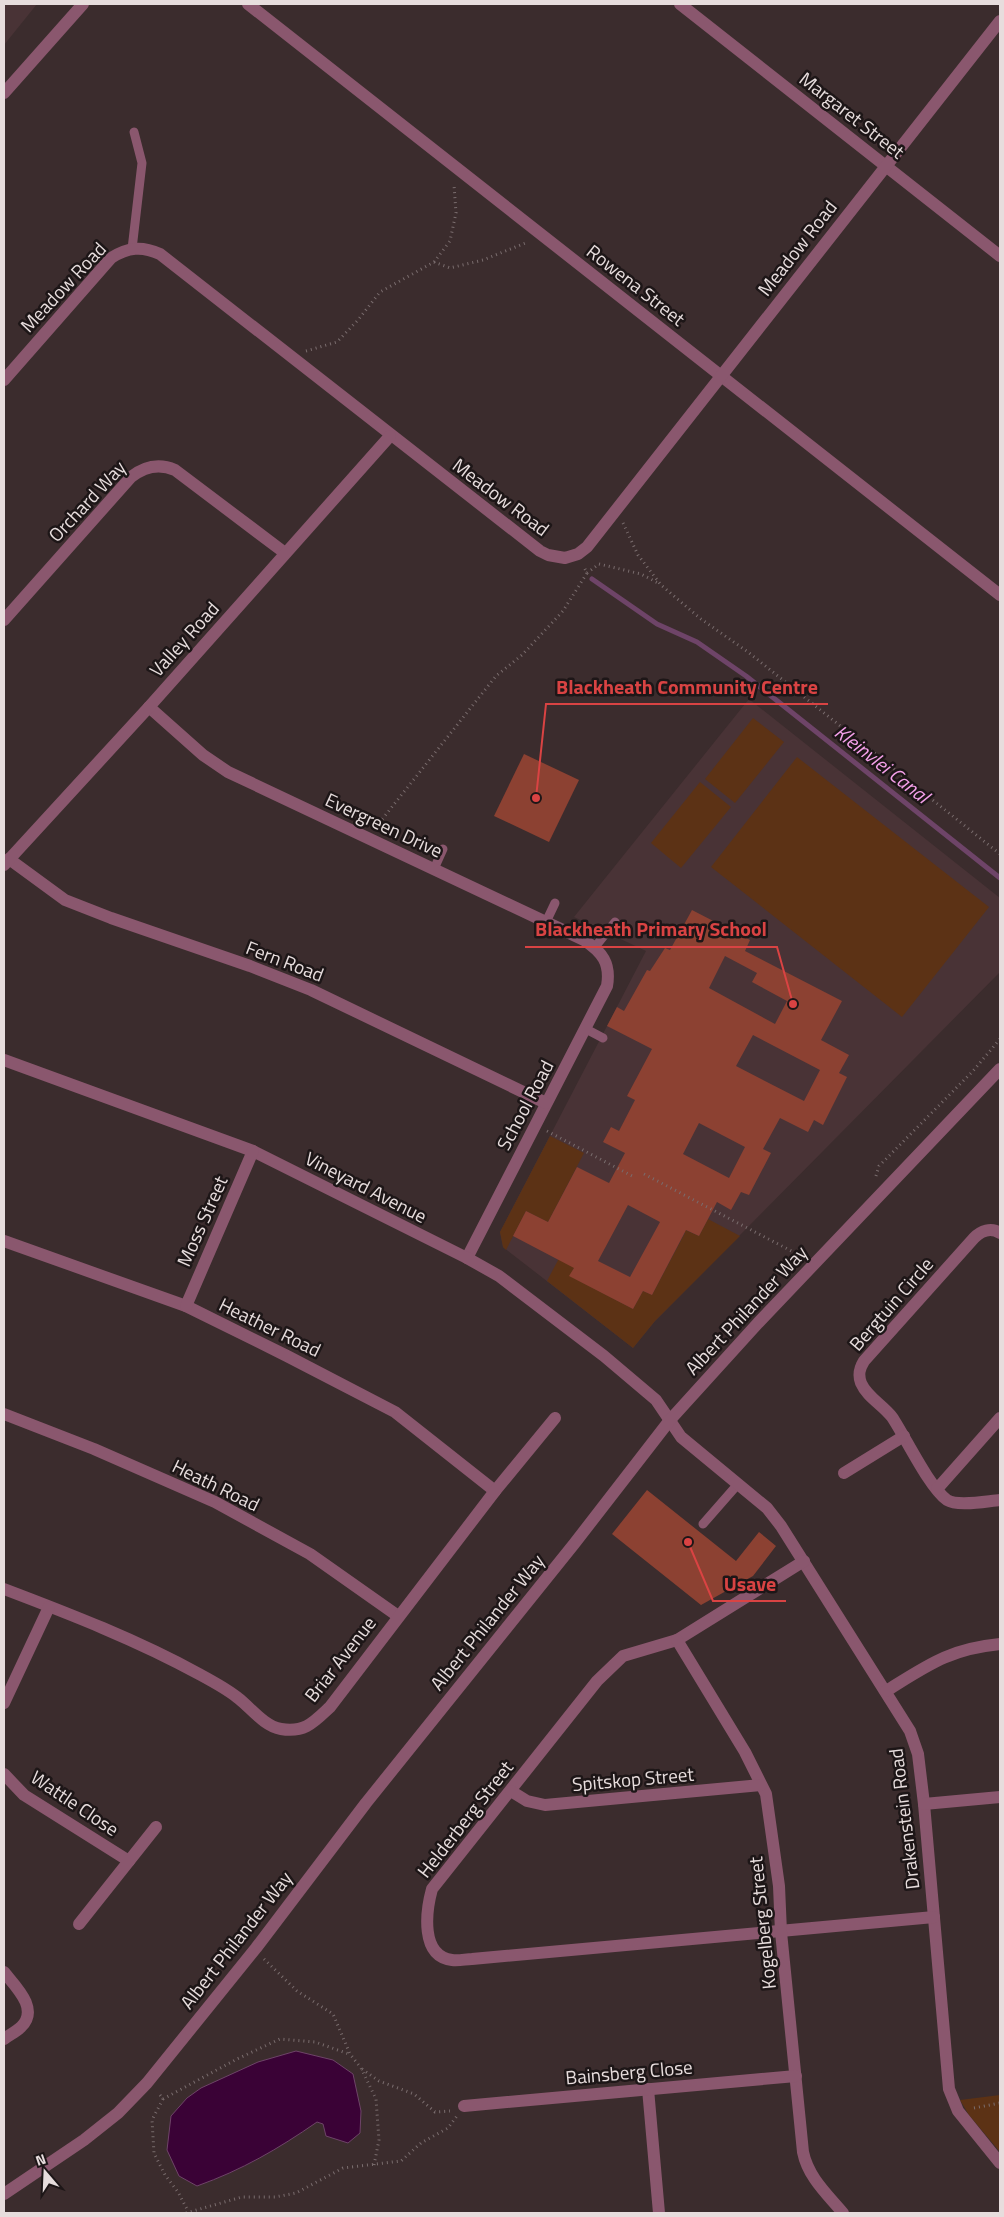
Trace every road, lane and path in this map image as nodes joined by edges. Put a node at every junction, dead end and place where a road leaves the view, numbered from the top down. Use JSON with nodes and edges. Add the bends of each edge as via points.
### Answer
{"nodes":[{"id":1,"x":83,"y":4,"type":"edge"},
{"id":2,"x":248,"y":4,"type":"edge"},
{"id":3,"x":680,"y":4,"type":"edge"},
{"id":4,"x":72,"y":10,"type":"edge"},
{"id":5,"x":1000,"y":21,"type":"edge"},
{"id":6,"x":4,"y":93,"type":"edge"},
{"id":7,"x":134,"y":132,"type":"dead end"},
{"id":8,"x":886,"y":166,"type":"junction"},
{"id":9,"x":460,"y":171,"type":"junction"},
{"id":10,"x":539,"y":233,"type":"junction"},
{"id":11,"x":132,"y":249,"type":"junction"},
{"id":12,"x":1000,"y":256,"type":"edge"},
{"id":13,"x":434,"y":262,"type":"junction"},
{"id":14,"x":288,"y":356,"type":"junction"},
{"id":15,"x":721,"y":376,"type":"junction"},
{"id":16,"x":4,"y":380,"type":"edge"},
{"id":17,"x":390,"y":436,"type":"junction"},
{"id":18,"x":617,"y":511,"type":"junction"},
{"id":19,"x":286,"y":553,"type":"junction"},
{"id":20,"x":578,"y":554,"type":"junction"},
{"id":21,"x":587,"y":573,"type":"junction"},
{"id":22,"x":661,"y":584,"type":"junction"},
{"id":23,"x":1000,"y":595,"type":"edge"},
{"id":24,"x":4,"y":620,"type":"edge"},
{"id":25,"x":149,"y":707,"type":"junction"},
{"id":26,"x":369,"y":839,"type":"junction"},
{"id":27,"x":443,"y":849,"type":"dead end"},
{"id":28,"x":1000,"y":854,"type":"edge"},
{"id":29,"x":6,"y":863,"type":"edge"},
{"id":30,"x":434,"y":869,"type":"junction"},
{"id":31,"x":555,"y":903,"type":"dead end"},
{"id":32,"x":546,"y":922,"type":"junction"},
{"id":33,"x":615,"y":922,"type":"dead end"},
{"id":34,"x":595,"y":947,"type":"junction"},
{"id":35,"x":608,"y":966,"type":"joint"},
{"id":36,"x":586,"y":1029,"type":"junction"},
{"id":37,"x":603,"y":1038,"type":"dead end"},
{"id":38,"x":1000,"y":1039,"type":"edge"},
{"id":39,"x":4,"y":1060,"type":"edge"},
{"id":40,"x":1000,"y":1069,"type":"edge"},
{"id":41,"x":546,"y":1103,"type":"junction"},
{"id":42,"x":535,"y":1125,"type":"junction"},
{"id":43,"x":253,"y":1152,"type":"junction"},
{"id":44,"x":644,"y":1174,"type":"dead end"},
{"id":45,"x":634,"y":1177,"type":"dead end"},
{"id":46,"x":871,"y":1182,"type":"dead end"},
{"id":47,"x":1000,"y":1233,"type":"edge"},
{"id":48,"x":4,"y":1241,"type":"edge"},
{"id":49,"x":807,"y":1249,"type":"dead end"},
{"id":50,"x":801,"y":1256,"type":"junction"},
{"id":51,"x":467,"y":1258,"type":"junction"},
{"id":52,"x":794,"y":1263,"type":"dead end"},
{"id":53,"x":186,"y":1306,"type":"junction"},
{"id":54,"x":4,"y":1414,"type":"edge"},
{"id":55,"x":555,"y":1418,"type":"dead end"},
{"id":56,"x":1000,"y":1418,"type":"edge"},
{"id":57,"x":670,"y":1420,"type":"junction"},
{"id":58,"x":904,"y":1436,"type":"junction"},
{"id":59,"x":844,"y":1473,"type":"dead end"},
{"id":60,"x":738,"y":1484,"type":"junction"},
{"id":61,"x":937,"y":1489,"type":"junction"},
{"id":62,"x":495,"y":1491,"type":"junction"},
{"id":63,"x":1000,"y":1500,"type":"edge"},
{"id":64,"x":703,"y":1524,"type":"dead end"},
{"id":65,"x":804,"y":1562,"type":"junction"},
{"id":66,"x":4,"y":1589,"type":"edge"},
{"id":67,"x":49,"y":1607,"type":"junction"},
{"id":68,"x":398,"y":1616,"type":"junction"},
{"id":69,"x":677,"y":1640,"type":"junction"},
{"id":70,"x":1000,"y":1644,"type":"edge"},
{"id":71,"x":886,"y":1690,"type":"junction"},
{"id":72,"x":4,"y":1703,"type":"edge"},
{"id":73,"x":4,"y":1774,"type":"edge"},
{"id":74,"x":761,"y":1785,"type":"junction"},
{"id":75,"x":511,"y":1791,"type":"junction"},
{"id":76,"x":1000,"y":1797,"type":"edge"},
{"id":77,"x":924,"y":1804,"type":"junction"},
{"id":78,"x":156,"y":1827,"type":"dead end"},
{"id":79,"x":129,"y":1861,"type":"junction"},
{"id":80,"x":934,"y":1918,"type":"junction"},
{"id":81,"x":79,"y":1924,"type":"dead end"},
{"id":82,"x":781,"y":1932,"type":"junction"},
{"id":83,"x":264,"y":1958,"type":"dead end"},
{"id":84,"x":4,"y":1972,"type":"edge"},
{"id":85,"x":4,"y":2039,"type":"edge"},
{"id":86,"x":350,"y":2054,"type":"junction"},
{"id":87,"x":362,"y":2068,"type":"junction"},
{"id":88,"x":796,"y":2076,"type":"junction"},
{"id":89,"x":648,"y":2089,"type":"junction"},
{"id":90,"x":160,"y":2095,"type":"dead end"},
{"id":91,"x":164,"y":2099,"type":"junction"},
{"id":92,"x":1000,"y":2103,"type":"edge"},
{"id":93,"x":464,"y":2106,"type":"junction"},
{"id":94,"x":958,"y":2111,"type":"junction"},
{"id":95,"x":1000,"y":2163,"type":"edge"},
{"id":96,"x":374,"y":2165,"type":"junction"},
{"id":97,"x":4,"y":2194,"type":"edge"},
{"id":98,"x":187,"y":2212,"type":"edge"},
{"id":99,"x":659,"y":2213,"type":"edge"},
{"id":100,"x":843,"y":2213,"type":"edge"}],
"edges":[{"from":1,"to":4,"type":"street"},
{"from":2,"to":9,"type":"street","name":"Rowena Street"},
{"from":3,"to":8,"type":"street","name":"Margaret Street"},
{"from":4,"to":6,"type":"street"},
{"from":5,"to":8,"type":"street","name":"Meadow Road"},
{"from":7,"to":11,"type":"lane","via":[[142,163]]},
{"from":8,"to":12,"type":"street","name":"Margaret Street"},
{"from":8,"to":15,"type":"street","name":"Meadow Road"},
{"from":9,"to":10,"type":"street","name":"Rowena Street"},
{"from":9,"to":13,"type":"path","via":[[454,178],[456,213],[450,241]]},
{"from":10,"to":13,"type":"path","via":[[530,241],[483,260],[450,268]]},
{"from":10,"to":15,"type":"street","name":"Rowena Street"},
{"from":11,"to":14,"type":"street","name":"Meadow Road","via":[[144,248],[160,254]]},
{"from":11,"to":16,"type":"street","name":"Meadow Road","via":[[111,258]]},
{"from":13,"to":14,"type":"path","via":[[380,292],[337,342]]},
{"from":14,"to":17,"type":"street","name":"Meadow Road"},
{"from":15,"to":18,"type":"street","name":"Meadow Road"},
{"from":15,"to":23,"type":"street","name":"Rowena Street"},
{"from":17,"to":19,"type":"street","name":"Valley Road"},
{"from":17,"to":20,"type":"street","name":"Meadow Road","via":[[540,552],[565,558]]},
{"from":18,"to":20,"type":"street","name":"Meadow Road"},
{"from":18,"to":22,"type":"path","via":[[638,555]]},
{"from":19,"to":24,"type":"street","name":"Orchard Way","via":[[175,470],[153,466],[131,477]]},
{"from":19,"to":25,"type":"street","name":"Valley Road"},
{"from":20,"to":21,"type":"path"},
{"from":21,"to":22,"type":"path","via":[[599,564],[641,574]]},
{"from":21,"to":26,"type":"path","via":[[564,611],[522,655],[496,676],[378,823]]},
{"from":22,"to":28,"type":"path","via":[[701,620],[748,652]]},
{"from":25,"to":26,"type":"street","name":"Evergreen Drive","via":[[214,763]]},
{"from":25,"to":29,"type":"street","name":"Valley Road"},
{"from":26,"to":30,"type":"street","name":"Evergreen Drive"},
{"from":27,"to":30,"type":"lane"},
{"from":29,"to":41,"type":"street","name":"Fern Road","via":[[65,900],[311,990]]},
{"from":30,"to":32,"type":"street","name":"Evergreen Drive"},
{"from":31,"to":32,"type":"lane"},
{"from":32,"to":34,"type":"street","name":"Evergreen Drive"},
{"from":33,"to":34,"type":"lane"},
{"from":34,"to":35,"type":"street","name":"Evergreen Drive"},
{"from":35,"to":36,"type":"street","name":"School Road","via":[[607,986]]},
{"from":36,"to":37,"type":"lane"},
{"from":36,"to":41,"type":"street","name":"School Road"},
{"from":38,"to":46,"type":"path","via":[[879,1166]]},
{"from":39,"to":43,"type":"street","name":"Vineyard Avenue"},
{"from":40,"to":57,"type":"street","name":"Albert Philander Way"},
{"from":41,"to":42,"type":"street","name":"School Road"},
{"from":42,"to":45,"type":"path"},
{"from":42,"to":51,"type":"street","name":"School Road"},
{"from":43,"to":51,"type":"street","name":"Vineyard Avenue"},
{"from":43,"to":53,"type":"street","name":"Moss Street"},
{"from":44,"to":50,"type":"path"},
{"from":47,"to":58,"type":"street","name":"Bergtuin Circle","via":[[991,1230],[978,1234],[860,1367],[863,1386]]},
{"from":48,"to":53,"type":"street","name":"Heather Road"},
{"from":49,"to":50,"type":"path"},
{"from":50,"to":52,"type":"path"},
{"from":51,"to":57,"type":"street","name":"Vineyard Avenue","via":[[499,1276],[604,1356],[656,1400]]},
{"from":53,"to":62,"type":"street","name":"Heather Road","via":[[395,1412]]},
{"from":54,"to":68,"type":"street","name":"Heath Road","via":[[215,1502],[310,1554]]},
{"from":55,"to":62,"type":"street","name":"Briar Avenue"},
{"from":56,"to":61,"type":"street"},
{"from":57,"to":60,"type":"street","name":"Drakenstein Road","via":[[681,1437]]},
{"from":57,"to":97,"type":"street","name":"Albert Philander Way","via":[[147,2083],[118,2113],[84,2140]]},
{"from":58,"to":59,"type":"street"},
{"from":58,"to":61,"type":"street","name":"Bergtuin Circle"},
{"from":60,"to":64,"type":"lane"},
{"from":60,"to":65,"type":"street","name":"Drakenstein Road","via":[[770,1512]]},
{"from":61,"to":63,"type":"street","name":"Bergtuin Circle","via":[[948,1500],[957,1503]]},
{"from":62,"to":68,"type":"street","name":"Briar Avenue"},
{"from":65,"to":69,"type":"street","name":"Helderberg Street"},
{"from":65,"to":71,"type":"street","name":"Drakenstein Road"},
{"from":66,"to":67,"type":"street","name":"Briar Avenue"},
{"from":67,"to":68,"type":"street","name":"Briar Avenue","via":[[132,1641],[198,1674],[237,1696],[279,1729],[296,1730],[310,1726],[330,1707]]},
{"from":67,"to":72,"type":"street"},
{"from":69,"to":74,"type":"street","name":"Kogelberg Street","via":[[745,1752]]},
{"from":69,"to":75,"type":"street","name":"Helderberg Street","via":[[618,1659]]},
{"from":70,"to":71,"type":"street","via":[[946,1656]]},
{"from":71,"to":77,"type":"street","name":"Drakenstein Road","via":[[914,1741]]},
{"from":73,"to":79,"type":"street","name":"Wattle Close","via":[[24,1794]]},
{"from":74,"to":75,"type":"street","name":"Spitskop Street","via":[[545,1805],[527,1801]]},
{"from":74,"to":82,"type":"street","name":"Kogelberg Street","via":[[766,1794],[779,1886]]},
{"from":75,"to":82,"type":"street","name":"Helderberg Street","via":[[432,1889],[427,1920],[430,1940],[442,1957],[472,1959]]},
{"from":76,"to":77,"type":"street"},
{"from":77,"to":80,"type":"street","name":"Drakenstein Road"},
{"from":78,"to":79,"type":"street","name":"Wattle Close"},
{"from":79,"to":81,"type":"street","name":"Wattle Close"},
{"from":80,"to":82,"type":"street","name":"Helderberg Street"},
{"from":80,"to":94,"type":"street","name":"Drakenstein Road","via":[[948,2084]]},
{"from":82,"to":88,"type":"street","name":"Kogelberg Street"},
{"from":83,"to":86,"type":"path","via":[[297,1991],[333,2014]]},
{"from":84,"to":85,"type":"street","via":[[28,2008],[21,2028]]},
{"from":86,"to":87,"type":"path"},
{"from":86,"to":91,"type":"path","via":[[315,2042],[280,2039]]},
{"from":87,"to":93,"type":"path","via":[[379,2081],[414,2094],[435,2112],[448,2112]]},
{"from":87,"to":96,"type":"path","via":[[376,2099],[379,2140]]},
{"from":88,"to":89,"type":"street","name":"Bainsberg Close"},
{"from":88,"to":100,"type":"street","name":"Kogelberg Street","via":[[807,2167]]},
{"from":89,"to":93,"type":"street","name":"Bainsberg Close"},
{"from":89,"to":99,"type":"street"},
{"from":90,"to":91,"type":"path"},
{"from":91,"to":98,"type":"path","via":[[152,2120],[154,2153]]},
{"from":92,"to":94,"type":"path"},
{"from":93,"to":96,"type":"path","via":[[448,2128],[421,2143],[401,2161]]},
{"from":94,"to":95,"type":"street","name":"Drakenstein Road"},
{"from":96,"to":98,"type":"path","via":[[343,2168],[296,2193],[242,2197]]}]}
